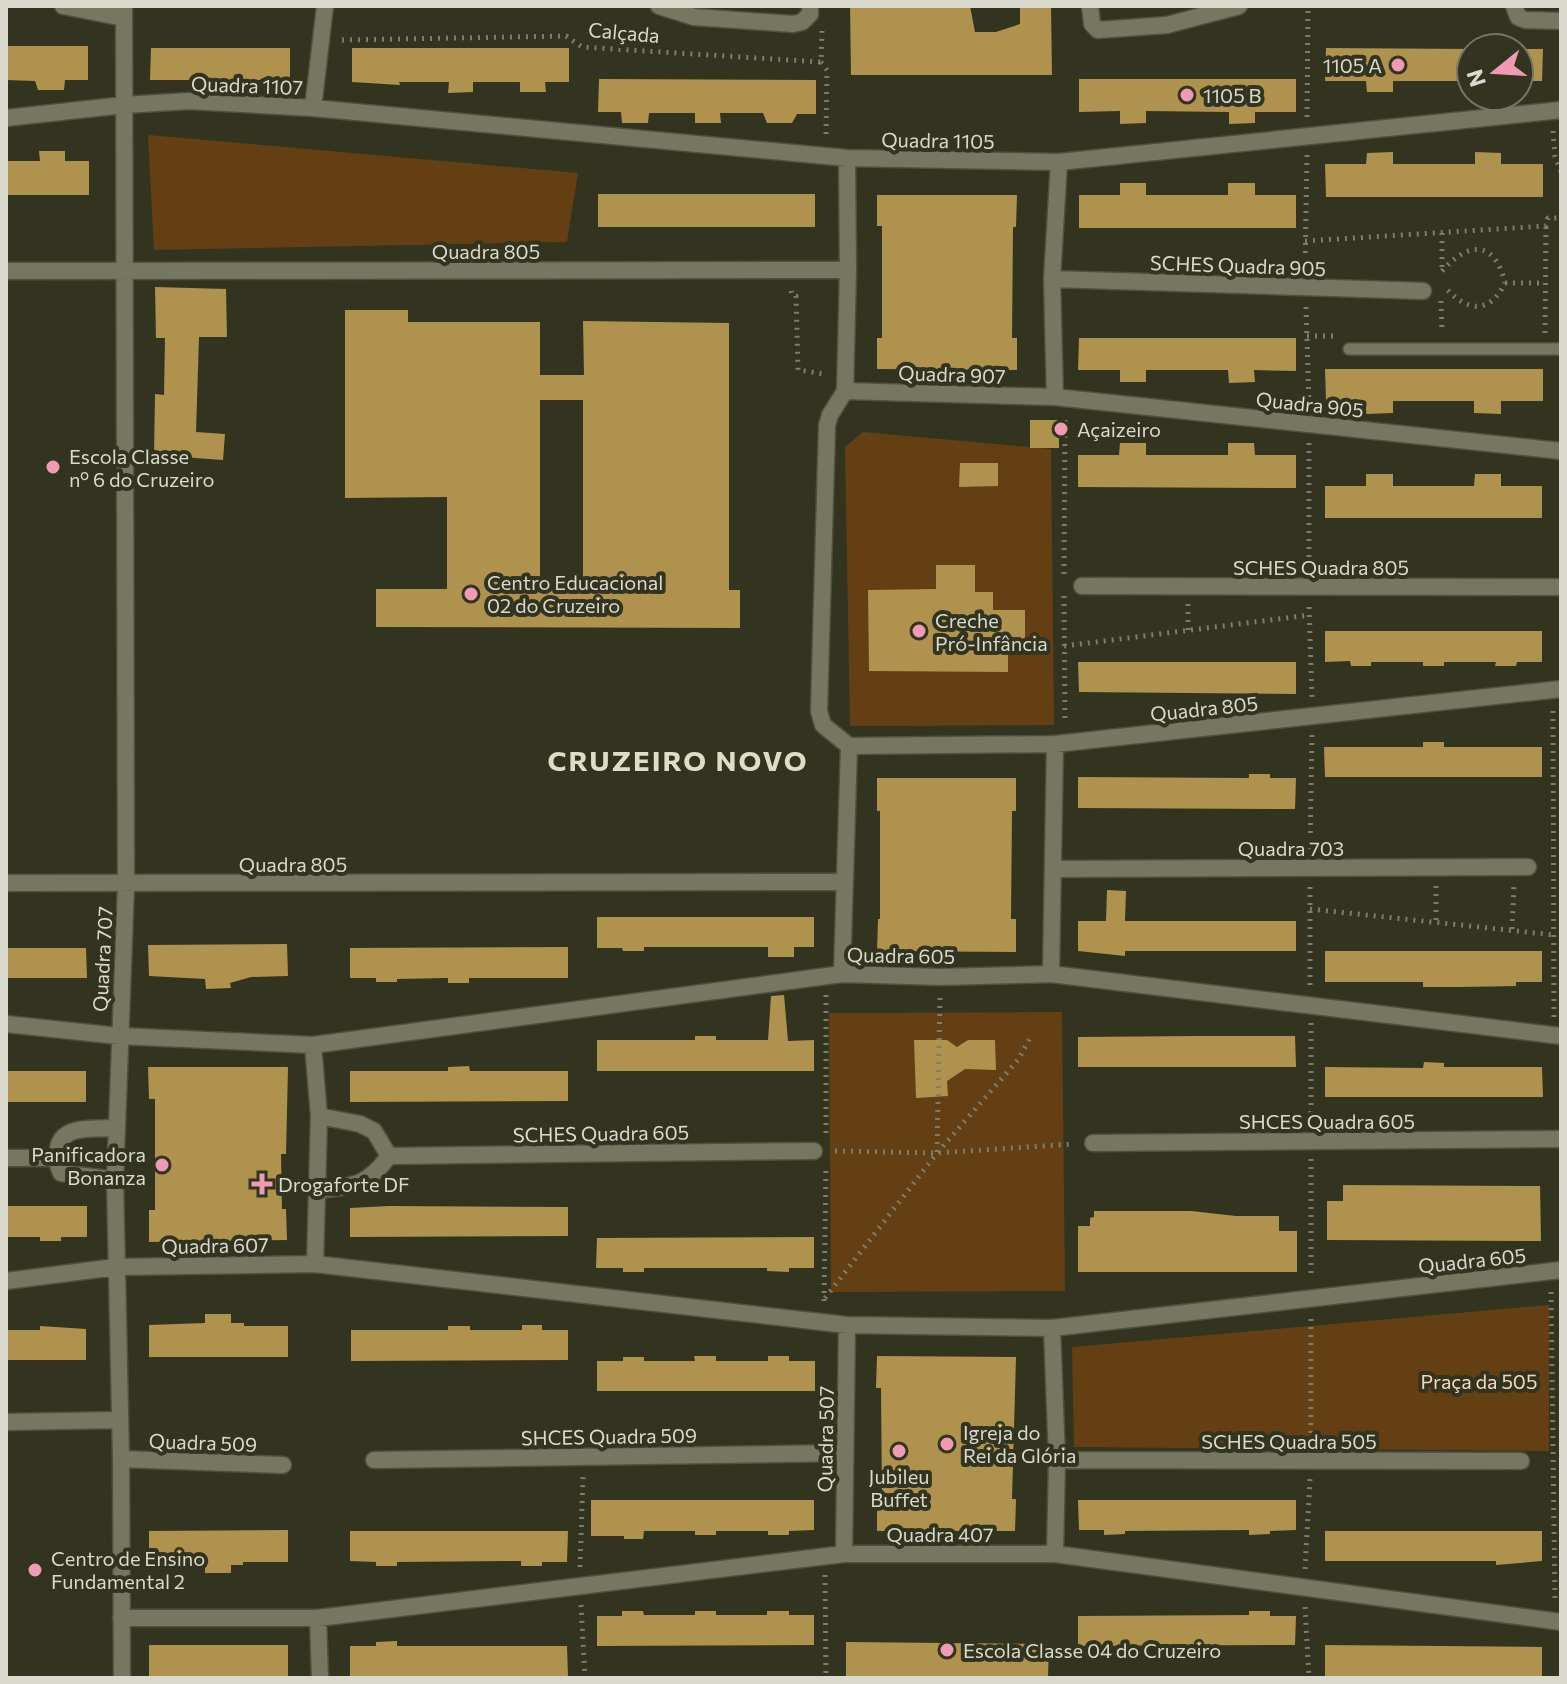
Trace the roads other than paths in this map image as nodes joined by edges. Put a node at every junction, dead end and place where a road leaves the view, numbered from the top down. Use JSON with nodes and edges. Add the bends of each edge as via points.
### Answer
{"nodes":[{"id":1,"x":63,"y":6,"type":"edge"},
{"id":2,"x":325,"y":6,"type":"edge"},
{"id":3,"x":659,"y":6,"type":"edge"},
{"id":4,"x":810,"y":6,"type":"edge"},
{"id":5,"x":1090,"y":6,"type":"edge"},
{"id":6,"x":1239,"y":6,"type":"edge"},
{"id":7,"x":1514,"y":6,"type":"edge"},
{"id":8,"x":124,"y":12,"type":"edge"},
{"id":9,"x":1561,"y":21,"type":"edge"},
{"id":10,"x":124,"y":105,"type":"junction"},
{"id":11,"x":313,"y":108,"type":"junction"},
{"id":12,"x":1556,"y":110,"type":"edge"},
{"id":13,"x":6,"y":118,"type":"edge"},
{"id":14,"x":847,"y":158,"type":"junction"},
{"id":15,"x":1059,"y":162,"type":"junction"},
{"id":16,"x":848,"y":270,"type":"junction"},
{"id":17,"x":6,"y":271,"type":"edge"},
{"id":18,"x":124,"y":273,"type":"junction"},
{"id":19,"x":1052,"y":279,"type":"junction"},
{"id":20,"x":1423,"y":291,"type":"dead end"},
{"id":21,"x":1349,"y":349,"type":"dead end"},
{"id":22,"x":1561,"y":349,"type":"edge"},
{"id":23,"x":845,"y":391,"type":"junction"},
{"id":24,"x":1055,"y":397,"type":"junction"},
{"id":25,"x":1561,"y":451,"type":"edge"},
{"id":26,"x":1082,"y":586,"type":"dead end"},
{"id":27,"x":1561,"y":587,"type":"edge"},
{"id":28,"x":1557,"y":690,"type":"edge"},
{"id":29,"x":1055,"y":744,"type":"junction"},
{"id":30,"x":849,"y":746,"type":"junction"},
{"id":31,"x":1522,"y":867,"type":"road end"},
{"id":32,"x":1053,"y":869,"type":"junction"},
{"id":33,"x":845,"y":882,"type":"junction"},
{"id":34,"x":6,"y":883,"type":"edge"},
{"id":35,"x":126,"y":884,"type":"junction"},
{"id":36,"x":842,"y":974,"type":"junction"},
{"id":37,"x":1051,"y":974,"type":"junction"},
{"id":38,"x":6,"y":1024,"type":"edge"},
{"id":39,"x":119,"y":1036,"type":"junction"},
{"id":40,"x":1558,"y":1036,"type":"edge"},
{"id":41,"x":313,"y":1045,"type":"junction"},
{"id":42,"x":319,"y":1116,"type":"junction"},
{"id":43,"x":116,"y":1128,"type":"junction"},
{"id":44,"x":1561,"y":1139,"type":"edge"},
{"id":45,"x":1093,"y":1143,"type":"road end"},
{"id":46,"x":814,"y":1151,"type":"road end"},
{"id":47,"x":389,"y":1156,"type":"junction"},
{"id":48,"x":6,"y":1158,"type":"edge"},
{"id":49,"x":56,"y":1158,"type":"junction"},
{"id":50,"x":115,"y":1180,"type":"junction"},
{"id":51,"x":319,"y":1190,"type":"junction"},
{"id":52,"x":315,"y":1264,"type":"junction"},
{"id":53,"x":116,"y":1267,"type":"junction"},
{"id":54,"x":1556,"y":1271,"type":"edge"},
{"id":55,"x":6,"y":1281,"type":"edge"},
{"id":56,"x":847,"y":1325,"type":"junction"},
{"id":57,"x":1052,"y":1328,"type":"junction"},
{"id":58,"x":119,"y":1420,"type":"junction"},
{"id":59,"x":6,"y":1422,"type":"edge"},
{"id":60,"x":845,"y":1453,"type":"junction"},
{"id":61,"x":121,"y":1459,"type":"junction"},
{"id":62,"x":374,"y":1460,"type":"dead end"},
{"id":63,"x":1057,"y":1460,"type":"junction"},
{"id":64,"x":1521,"y":1461,"type":"dead end"},
{"id":65,"x":283,"y":1465,"type":"dead end"},
{"id":66,"x":844,"y":1554,"type":"junction"},
{"id":67,"x":1055,"y":1554,"type":"junction"},
{"id":68,"x":121,"y":1618,"type":"junction"},
{"id":69,"x":318,"y":1618,"type":"junction"},
{"id":70,"x":1558,"y":1622,"type":"edge"},
{"id":71,"x":122,"y":1678,"type":"edge"},
{"id":72,"x":320,"y":1678,"type":"edge"}],
"edges":[{"from":1,"to":8,"type":"street"},
{"from":2,"to":11,"type":"street","name":"Quadra 1107"},
{"from":3,"to":4,"type":"street","via":[[694,17],[793,24],[810,14]]},
{"from":5,"to":6,"type":"street","via":[[1098,30],[1167,25]]},
{"from":7,"to":9,"type":"street","via":[[1525,20]]},
{"from":8,"to":10,"type":"street"},
{"from":10,"to":11,"type":"street","name":"Quadra 1107","via":[[189,101]]},
{"from":10,"to":13,"type":"street","name":"Quadra 1107"},
{"from":10,"to":18,"type":"street"},
{"from":11,"to":14,"type":"street","name":"Quadra 1105"},
{"from":12,"to":15,"type":"street","name":"Quadra 1105"},
{"from":14,"to":15,"type":"street","name":"Quadra 1105"},
{"from":14,"to":16,"type":"street"},
{"from":15,"to":19,"type":"street"},
{"from":16,"to":18,"type":"street","name":"Quadra 805"},
{"from":16,"to":23,"type":"street"},
{"from":17,"to":18,"type":"street","name":"Quadra 805"},
{"from":18,"to":35,"type":"street"},
{"from":19,"to":20,"type":"street","name":"SCHES Quadra 905"},
{"from":19,"to":24,"type":"street"},
{"from":21,"to":22,"type":"lane"},
{"from":23,"to":24,"type":"street","name":"Quadra 907"},
{"from":23,"to":30,"type":"street","via":[[827,425],[819,711],[823,725]]},
{"from":24,"to":25,"type":"street","name":"Quadra 905"},
{"from":26,"to":27,"type":"street","name":"SCHES Quadra 805"},
{"from":28,"to":29,"type":"street","name":"Quadra 805"},
{"from":29,"to":30,"type":"street","name":"Quadra 805"},
{"from":29,"to":32,"type":"street"},
{"from":30,"to":33,"type":"street"},
{"from":31,"to":32,"type":"street","name":"Quadra 703"},
{"from":32,"to":37,"type":"street"},
{"from":33,"to":35,"type":"street","name":"Quadra 805"},
{"from":33,"to":36,"type":"street"},
{"from":34,"to":35,"type":"street","name":"Quadra 805"},
{"from":35,"to":39,"type":"street","name":"Quadra 707"},
{"from":36,"to":37,"type":"street","name":"Quadra 605"},
{"from":36,"to":41,"type":"street","name":"Quadra 605"},
{"from":37,"to":40,"type":"street","name":"Quadra 605"},
{"from":38,"to":39,"type":"street"},
{"from":39,"to":41,"type":"street"},
{"from":39,"to":43,"type":"street","name":"Quadra 707"},
{"from":41,"to":42,"type":"street"},
{"from":42,"to":47,"type":"street","via":[[374,1131]]},
{"from":42,"to":51,"type":"street"},
{"from":43,"to":49,"type":"street","via":[[65,1134]]},
{"from":43,"to":50,"type":"street","name":"Quadra 509"},
{"from":44,"to":45,"type":"street","name":"SHCES Quadra 605"},
{"from":46,"to":47,"type":"street","name":"SCHES Quadra 605"},
{"from":47,"to":51,"type":"street","via":[[368,1180]]},
{"from":48,"to":49,"type":"street"},
{"from":49,"to":50,"type":"street","via":[[61,1173]]},
{"from":50,"to":53,"type":"street","name":"Quadra 509"},
{"from":51,"to":52,"type":"street"},
{"from":52,"to":53,"type":"street","name":"Quadra 607"},
{"from":52,"to":56,"type":"street","name":"Quadra 605"},
{"from":53,"to":55,"type":"street","name":"Quadra 607"},
{"from":53,"to":58,"type":"street","name":"Quadra 509"},
{"from":54,"to":57,"type":"street","name":"Quadra 605"},
{"from":56,"to":57,"type":"street","name":"Quadra 605"},
{"from":56,"to":60,"type":"street","name":"Quadra 507"},
{"from":57,"to":63,"type":"street"},
{"from":58,"to":59,"type":"street"},
{"from":58,"to":61,"type":"street","name":"Quadra 509"},
{"from":60,"to":62,"type":"street","name":"SHCES Quadra 509"},
{"from":60,"to":66,"type":"street","name":"Quadra 507"},
{"from":61,"to":65,"type":"street","name":"Quadra 509"},
{"from":61,"to":68,"type":"street","name":"Quadra 509"},
{"from":63,"to":64,"type":"street","name":"SCHES Quadra 505"},
{"from":63,"to":67,"type":"street"},
{"from":66,"to":67,"type":"street","name":"Quadra 407"},
{"from":66,"to":69,"type":"street","name":"Quadra 407"},
{"from":67,"to":70,"type":"street","name":"Quadra 407"},
{"from":68,"to":69,"type":"street","name":"Quadra 407"},
{"from":68,"to":71,"type":"street","name":"Quadra 509"},
{"from":69,"to":72,"type":"street"}]}
